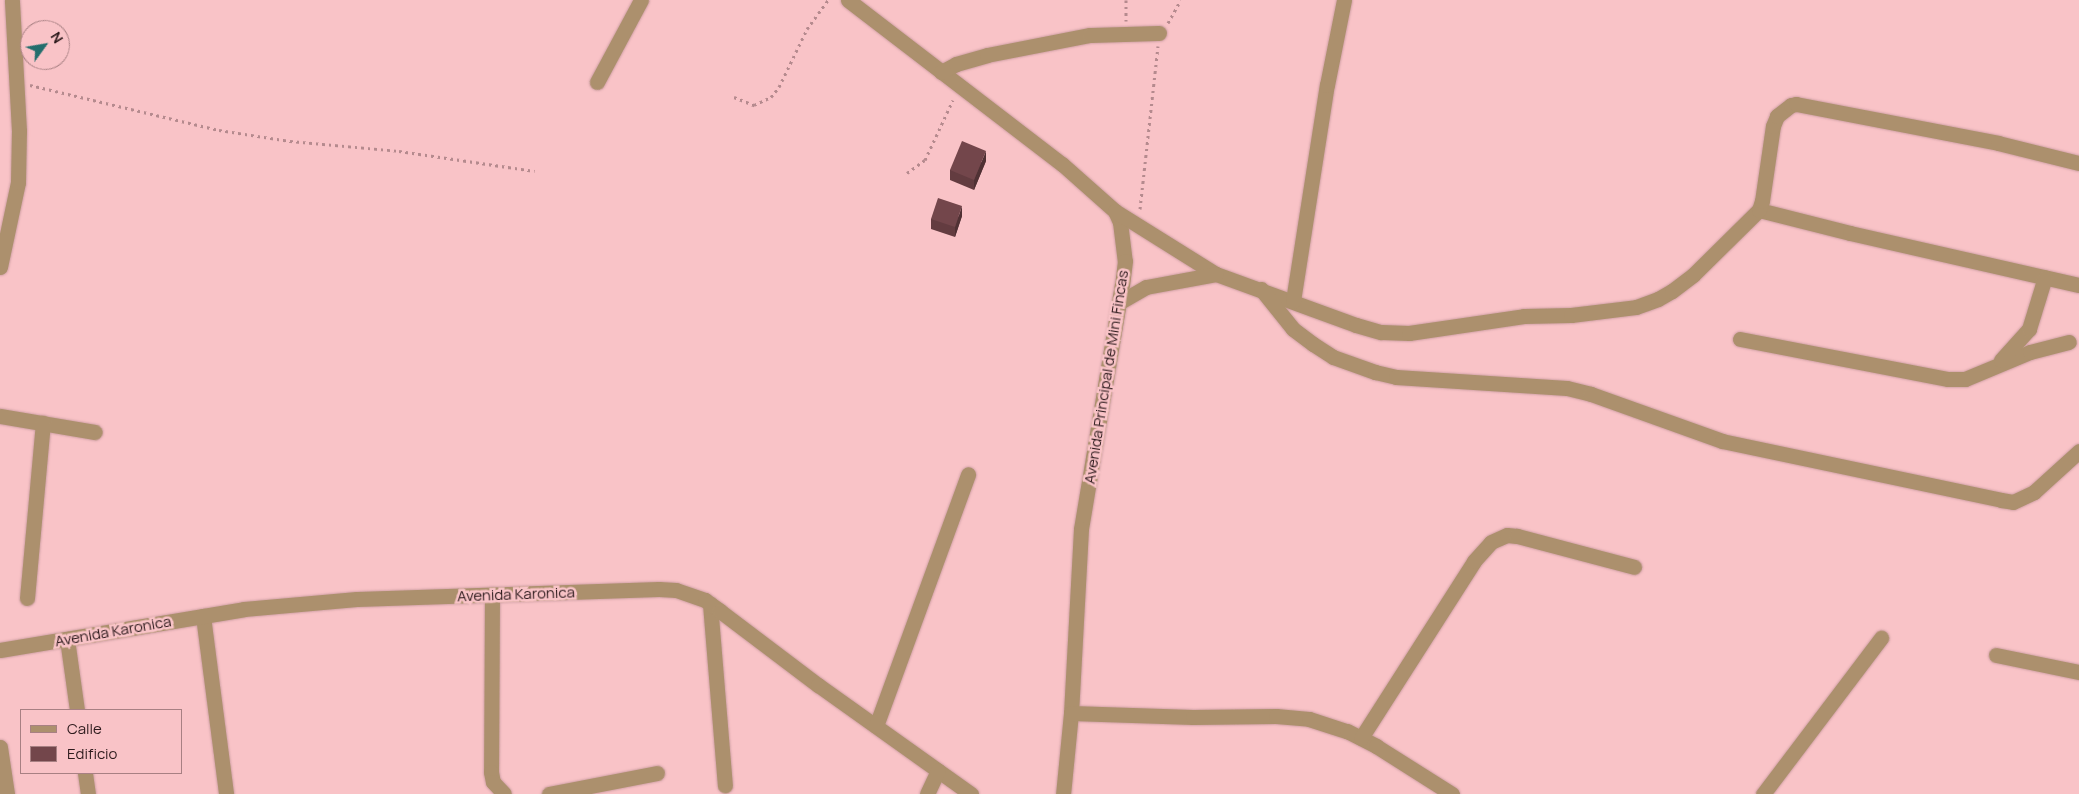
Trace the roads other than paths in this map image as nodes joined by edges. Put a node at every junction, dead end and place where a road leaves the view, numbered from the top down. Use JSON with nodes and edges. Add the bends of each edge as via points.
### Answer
{"nodes":[{"id":1,"x":12,"y":0,"type":"edge"},
{"id":2,"x":641,"y":0,"type":"edge"},
{"id":3,"x":848,"y":0,"type":"edge"},
{"id":4,"x":1344,"y":0,"type":"edge"},
{"id":5,"x":1159,"y":33,"type":"road end"},
{"id":6,"x":941,"y":72,"type":"junction"},
{"id":7,"x":597,"y":82,"type":"dead end"},
{"id":8,"x":2079,"y":163,"type":"edge"},
{"id":9,"x":1759,"y":210,"type":"junction"},
{"id":10,"x":1115,"y":211,"type":"junction"},
{"id":11,"x":0,"y":267,"type":"edge"},
{"id":12,"x":1216,"y":274,"type":"junction"},
{"id":13,"x":2045,"y":277,"type":"junction"},
{"id":14,"x":2079,"y":285,"type":"edge"},
{"id":15,"x":1260,"y":289,"type":"junction"},
{"id":16,"x":1293,"y":301,"type":"junction"},
{"id":17,"x":1120,"y":302,"type":"junction"},
{"id":18,"x":1740,"y":339,"type":"dead end"},
{"id":19,"x":2069,"y":342,"type":"dead end"},
{"id":20,"x":1994,"y":367,"type":"junction"},
{"id":21,"x":0,"y":416,"type":"edge"},
{"id":22,"x":43,"y":423,"type":"junction"},
{"id":23,"x":96,"y":432,"type":"dead end"},
{"id":24,"x":2079,"y":451,"type":"edge"},
{"id":25,"x":968,"y":474,"type":"dead end"},
{"id":26,"x":1634,"y":567,"type":"dead end"},
{"id":27,"x":492,"y":594,"type":"junction"},
{"id":28,"x":27,"y":598,"type":"dead end"},
{"id":29,"x":710,"y":604,"type":"junction"},
{"id":30,"x":203,"y":616,"type":"junction"},
{"id":31,"x":1881,"y":638,"type":"dead end"},
{"id":32,"x":67,"y":639,"type":"junction"},
{"id":33,"x":0,"y":650,"type":"edge"},
{"id":34,"x":1996,"y":655,"type":"dead end"},
{"id":35,"x":2079,"y":672,"type":"edge"},
{"id":36,"x":77,"y":709,"type":"edge"},
{"id":37,"x":1071,"y":713,"type":"junction"},
{"id":38,"x":876,"y":726,"type":"junction"},
{"id":39,"x":1360,"y":738,"type":"junction"},
{"id":40,"x":0,"y":747,"type":"edge"},
{"id":41,"x":938,"y":770,"type":"junction"},
{"id":42,"x":657,"y":773,"type":"dead end"},
{"id":43,"x":85,"y":774,"type":"edge"},
{"id":44,"x":725,"y":785,"type":"dead end"},
{"id":45,"x":7,"y":794,"type":"edge"},
{"id":46,"x":88,"y":794,"type":"edge"},
{"id":47,"x":226,"y":794,"type":"edge"},
{"id":48,"x":504,"y":794,"type":"edge"},
{"id":49,"x":549,"y":794,"type":"edge"},
{"id":50,"x":927,"y":794,"type":"edge"},
{"id":51,"x":971,"y":794,"type":"edge"},
{"id":52,"x":1062,"y":794,"type":"edge"},
{"id":53,"x":1452,"y":794,"type":"edge"},
{"id":54,"x":1763,"y":794,"type":"edge"}],
"edges":[{"from":1,"to":11,"type":"street","via":[[18,82],[18,182]]},
{"from":2,"to":7,"type":"street"},
{"from":3,"to":6,"type":"street"},
{"from":4,"to":16,"type":"street"},
{"from":5,"to":6,"type":"street","via":[[1090,36],[987,55]]},
{"from":6,"to":10,"type":"street","via":[[1062,164]]},
{"from":8,"to":9,"type":"street","via":[[1998,143],[1796,104],[1781,110],[1777,116]]},
{"from":9,"to":13,"type":"street","via":[[1850,234]]},
{"from":9,"to":16,"type":"street","via":[[1693,275],[1658,299],[1636,307],[1571,315],[1524,316],[1409,334],[1381,332]]},
{"from":10,"to":12,"type":"street"},
{"from":10,"to":17,"type":"street","name":"Avenida Principal de Mini Fincas","via":[[1123,239]]},
{"from":12,"to":15,"type":"street"},
{"from":12,"to":17,"type":"street","via":[[1146,287]]},
{"from":13,"to":14,"type":"street"},
{"from":13,"to":20,"type":"street","via":[[2029,329]]},
{"from":15,"to":16,"type":"street"},
{"from":15,"to":24,"type":"street","via":[[1287,322],[1314,344],[1333,357],[1375,372],[1567,388],[1722,441],[1994,499],[2013,502],[2022,499]]},
{"from":17,"to":37,"type":"street","name":"Avenida Principal de Mini Fincas","via":[[1081,529]]},
{"from":18,"to":20,"type":"street","via":[[1948,379],[1965,379]]},
{"from":19,"to":20,"type":"street","via":[[2030,352]]},
{"from":21,"to":22,"type":"street"},
{"from":22,"to":23,"type":"street"},
{"from":22,"to":28,"type":"street"},
{"from":25,"to":38,"type":"street"},
{"from":26,"to":39,"type":"street","via":[[1517,536],[1507,535],[1491,542],[1474,561]]},
{"from":27,"to":29,"type":"street","name":"Avenida Karonica","via":[[659,589],[690,594]]},
{"from":27,"to":30,"type":"street","name":"Avenida Karonica","via":[[356,599]]},
{"from":27,"to":48,"type":"street","via":[[491,772],[493,782]]},
{"from":29,"to":38,"type":"street","name":"Avenida Karonica"},
{"from":29,"to":44,"type":"street"},
{"from":30,"to":32,"type":"street","name":"Avenida Karonica"},
{"from":30,"to":47,"type":"street"},
{"from":31,"to":54,"type":"street"},
{"from":32,"to":33,"type":"street","name":"Avenida Karonica"},
{"from":32,"to":36,"type":"street"},
{"from":34,"to":35,"type":"street"},
{"from":37,"to":39,"type":"street","via":[[1276,716],[1309,719]]},
{"from":37,"to":52,"type":"street","name":"Avenida Principal de Mini Fincas"},
{"from":38,"to":41,"type":"street","name":"Avenida Karonica"},
{"from":39,"to":53,"type":"street"},
{"from":40,"to":45,"type":"street"},
{"from":41,"to":50,"type":"street"},
{"from":41,"to":51,"type":"street","name":"Avenida Karonica"},
{"from":42,"to":49,"type":"street"},
{"from":43,"to":46,"type":"street"}]}
